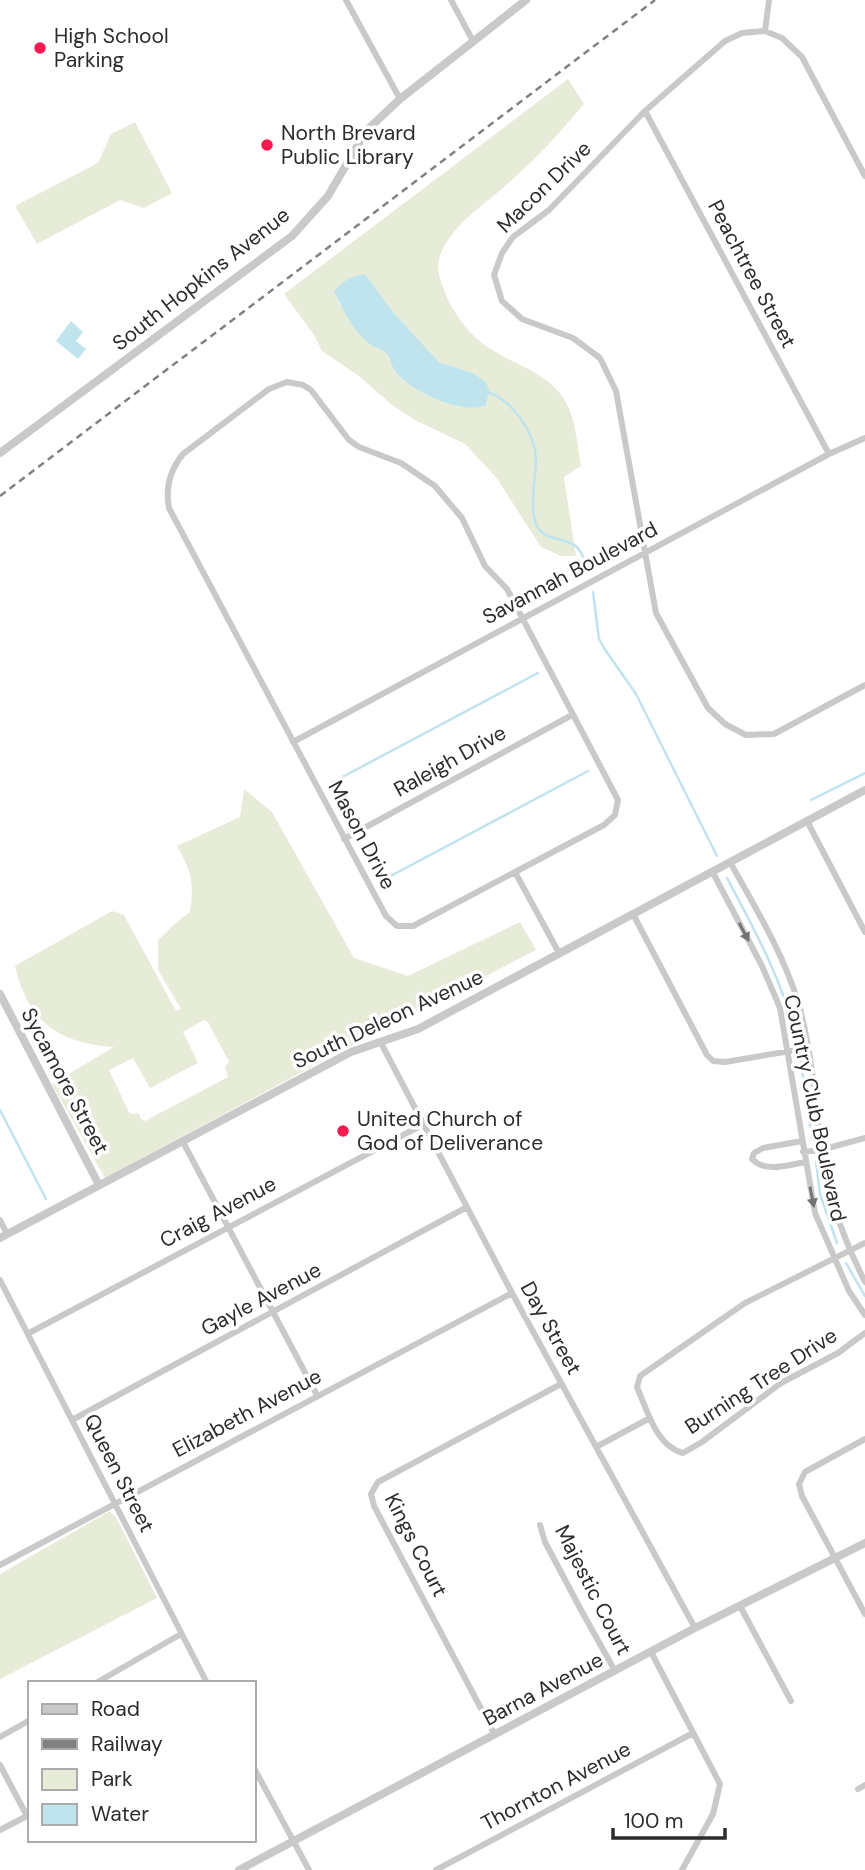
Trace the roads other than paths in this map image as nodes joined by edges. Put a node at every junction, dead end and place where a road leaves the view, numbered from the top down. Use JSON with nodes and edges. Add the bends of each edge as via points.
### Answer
{"nodes":[{"id":1,"x":346,"y":0,"type":"edge"},
{"id":2,"x":451,"y":0,"type":"edge"},
{"id":3,"x":526,"y":0,"type":"edge"},
{"id":4,"x":769,"y":0,"type":"edge"},
{"id":5,"x":765,"y":31,"type":"junction"},
{"id":6,"x":473,"y":41,"type":"junction"},
{"id":7,"x":400,"y":99,"type":"junction"},
{"id":8,"x":645,"y":111,"type":"junction"},
{"id":9,"x":865,"y":176,"type":"edge"},
{"id":10,"x":865,"y":438,"type":"edge"},
{"id":11,"x":0,"y":453,"type":"edge"},
{"id":12,"x":829,"y":454,"type":"junction"},
{"id":13,"x":645,"y":553,"type":"junction"},
{"id":14,"x":522,"y":618,"type":"junction"},
{"id":15,"x":865,"y":685,"type":"edge"},
{"id":16,"x":572,"y":715,"type":"junction"},
{"id":17,"x":293,"y":742,"type":"junction"},
{"id":18,"x":865,"y":790,"type":"edge"},
{"id":19,"x":807,"y":821,"type":"junction"},
{"id":20,"x":344,"y":839,"type":"junction"},
{"id":21,"x":730,"y":863,"type":"junction"},
{"id":22,"x":712,"y":871,"type":"junction"},
{"id":23,"x":515,"y":872,"type":"junction"},
{"id":24,"x":633,"y":914,"type":"junction"},
{"id":25,"x":865,"y":932,"type":"edge"},
{"id":26,"x":559,"y":953,"type":"junction"},
{"id":27,"x":0,"y":994,"type":"edge"},
{"id":28,"x":381,"y":1042,"type":"junction"},
{"id":29,"x":808,"y":1048,"type":"junction"},
{"id":30,"x":789,"y":1051,"type":"junction"},
{"id":31,"x":424,"y":1124,"type":"junction"},
{"id":32,"x":865,"y":1138,"type":"edge"},
{"id":33,"x":802,"y":1141,"type":"junction"},
{"id":34,"x":183,"y":1142,"type":"junction"},
{"id":35,"x":821,"y":1150,"type":"junction"},
{"id":36,"x":803,"y":1152,"type":"junction"},
{"id":37,"x":805,"y":1162,"type":"junction"},
{"id":38,"x":99,"y":1185,"type":"junction"},
{"id":39,"x":467,"y":1207,"type":"junction"},
{"id":40,"x":0,"y":1220,"type":"edge"},
{"id":41,"x":228,"y":1227,"type":"junction"},
{"id":42,"x":4,"y":1236,"type":"edge"},
{"id":43,"x":865,"y":1242,"type":"edge"},
{"id":44,"x":849,"y":1251,"type":"junction"},
{"id":45,"x":833,"y":1258,"type":"junction"},
{"id":46,"x":0,"y":1280,"type":"edge"},
{"id":47,"x":865,"y":1282,"type":"edge"},
{"id":48,"x":512,"y":1293,"type":"junction"},
{"id":49,"x":273,"y":1312,"type":"junction"},
{"id":50,"x":865,"y":1315,"type":"edge"},
{"id":51,"x":865,"y":1332,"type":"edge"},
{"id":52,"x":29,"y":1333,"type":"junction"},
{"id":53,"x":561,"y":1384,"type":"junction"},
{"id":54,"x":317,"y":1395,"type":"junction"},
{"id":55,"x":650,"y":1418,"type":"junction"},
{"id":56,"x":72,"y":1420,"type":"junction"},
{"id":57,"x":865,"y":1439,"type":"edge"},
{"id":58,"x":596,"y":1447,"type":"junction"},
{"id":59,"x":115,"y":1504,"type":"junction"},
{"id":60,"x":540,"y":1525,"type":"dead end"},
{"id":61,"x":865,"y":1543,"type":"edge"},
{"id":62,"x":836,"y":1559,"type":"junction"},
{"id":63,"x":0,"y":1564,"type":"edge"},
{"id":64,"x":740,"y":1605,"type":"junction"},
{"id":65,"x":865,"y":1614,"type":"edge"},
{"id":66,"x":695,"y":1628,"type":"junction"},
{"id":67,"x":181,"y":1634,"type":"junction"},
{"id":68,"x":651,"y":1651,"type":"junction"},
{"id":69,"x":615,"y":1671,"type":"junction"},
{"id":70,"x":99,"y":1681,"type":"edge"},
{"id":71,"x":206,"y":1681,"type":"edge"},
{"id":72,"x":792,"y":1701,"type":"dead end"},
{"id":73,"x":28,"y":1721,"type":"edge"},
{"id":74,"x":693,"y":1733,"type":"junction"},
{"id":75,"x":495,"y":1735,"type":"junction"},
{"id":76,"x":0,"y":1737,"type":"edge"},
{"id":77,"x":0,"y":1765,"type":"edge"},
{"id":78,"x":256,"y":1773,"type":"edge"},
{"id":79,"x":28,"y":1815,"type":"edge"},
{"id":80,"x":0,"y":1830,"type":"edge"},
{"id":81,"x":293,"y":1841,"type":"junction"},
{"id":82,"x":239,"y":1870,"type":"edge"},
{"id":83,"x":309,"y":1870,"type":"edge"},
{"id":84,"x":436,"y":1870,"type":"edge"},
{"id":85,"x":681,"y":1870,"type":"edge"}],
"edges":[{"from":1,"to":7,"type":"street"},
{"from":2,"to":6,"type":"street"},
{"from":3,"to":6,"type":"street","name":"South Hopkins Avenue"},
{"from":4,"to":5,"type":"street"},
{"from":5,"to":8,"type":"street","name":"Macon Drive","via":[[742,33],[725,41]]},
{"from":5,"to":9,"type":"street","via":[[782,38],[802,57]]},
{"from":6,"to":7,"type":"street","name":"South Hopkins Avenue"},
{"from":7,"to":11,"type":"street","name":"South Hopkins Avenue","via":[[366,131],[328,196],[292,236]]},
{"from":8,"to":12,"type":"street","name":"Peachtree Street"},
{"from":8,"to":13,"type":"street","name":"Macon Drive","via":[[549,210],[513,237],[494,275],[502,301],[522,319],[573,338],[600,358],[617,391]]},
{"from":10,"to":12,"type":"street","name":"Savannah Boulevard"},
{"from":12,"to":13,"type":"street","name":"Savannah Boulevard"},
{"from":13,"to":14,"type":"street","name":"Savannah Boulevard"},
{"from":13,"to":15,"type":"street","name":"Macon Drive","via":[[656,613],[708,708],[725,724],[746,735],[774,734]]},
{"from":14,"to":16,"type":"street","name":"Mason Drive"},
{"from":14,"to":17,"type":"street","name":"Savannah Boulevard"},
{"from":14,"to":17,"type":"street","name":"Mason Drive","via":[[507,589],[482,562],[462,518],[435,486],[401,463],[349,440],[307,388],[291,382],[273,386],[183,454],[171,472],[167,495],[175,523]]},
{"from":16,"to":20,"type":"street","name":"Raleigh Drive"},
{"from":16,"to":23,"type":"street","name":"Mason Drive","via":[[616,794],[617,810],[601,827]]},
{"from":17,"to":20,"type":"street","name":"Mason Drive"},
{"from":18,"to":19,"type":"street","name":"South Deleon Avenue"},
{"from":19,"to":21,"type":"street","name":"South Deleon Avenue"},
{"from":19,"to":25,"type":"street"},
{"from":20,"to":23,"type":"street","name":"Mason Drive","via":[[386,916],[401,927],[418,925]]},
{"from":21,"to":22,"type":"street","name":"South Deleon Avenue"},
{"from":21,"to":29,"type":"street","name":"Country Club Boulevard","via":[[779,954],[798,1002]]},
{"from":22,"to":24,"type":"street","name":"South Deleon Avenue"},
{"from":22,"to":30,"type":"street","name":"Country Club Boulevard","one_way":true,"via":[[780,1008]]},
{"from":23,"to":26,"type":"street"},
{"from":24,"to":26,"type":"street","name":"South Deleon Avenue"},
{"from":24,"to":30,"type":"street","via":[[713,1061]]},
{"from":26,"to":28,"type":"street","name":"South Deleon Avenue","via":[[418,1028]]},
{"from":27,"to":38,"type":"street","name":"Sycamore Street"},
{"from":28,"to":31,"type":"street","name":"Day Street"},
{"from":28,"to":34,"type":"street","name":"South Deleon Avenue","via":[[351,1052]]},
{"from":29,"to":30,"type":"street"},
{"from":29,"to":35,"type":"street","name":"Country Club Boulevard"},
{"from":30,"to":33,"type":"street","name":"Country Club Boulevard"},
{"from":31,"to":39,"type":"street","name":"Day Street"},
{"from":31,"to":41,"type":"street","name":"Craig Avenue"},
{"from":32,"to":35,"type":"street"},
{"from":33,"to":36,"type":"street","name":"Country Club Boulevard"},
{"from":33,"to":37,"type":"street","via":[[763,1147],[752,1159],[767,1167]]},
{"from":34,"to":38,"type":"street","name":"South Deleon Avenue"},
{"from":34,"to":41,"type":"street"},
{"from":35,"to":36,"type":"street"},
{"from":35,"to":44,"type":"street","name":"Country Club Boulevard"},
{"from":36,"to":37,"type":"street","name":"Country Club Boulevard"},
{"from":37,"to":45,"type":"street","name":"Country Club Boulevard","one_way":true,"via":[[815,1213]]},
{"from":38,"to":42,"type":"street","name":"South Deleon Avenue"},
{"from":39,"to":48,"type":"street","name":"Day Street"},
{"from":39,"to":49,"type":"street","name":"Gayle Avenue"},
{"from":40,"to":42,"type":"street"},
{"from":41,"to":49,"type":"street"},
{"from":41,"to":52,"type":"street","name":"Craig Avenue"},
{"from":43,"to":44,"type":"street"},
{"from":44,"to":45,"type":"street"},
{"from":44,"to":47,"type":"street","name":"Country Club Boulevard"},
{"from":45,"to":50,"type":"street","name":"Country Club Boulevard"},
{"from":45,"to":55,"type":"street","via":[[736,1308],[640,1376],[637,1387]]},
{"from":46,"to":52,"type":"street","name":"Queen Street"},
{"from":48,"to":53,"type":"street","name":"Day Street"},
{"from":48,"to":54,"type":"street","name":"Elizabeth Avenue"},
{"from":49,"to":54,"type":"street"},
{"from":49,"to":56,"type":"street","name":"Gayle Avenue"},
{"from":51,"to":55,"type":"street","name":"Burning Tree Drive","via":[[683,1453],[663,1441]]},
{"from":52,"to":56,"type":"street","name":"Queen Street"},
{"from":53,"to":58,"type":"street","name":"Day Street"},
{"from":53,"to":75,"type":"street","name":"Kings Court","via":[[378,1482],[371,1494]]},
{"from":54,"to":59,"type":"street","name":"Elizabeth Avenue"},
{"from":55,"to":58,"type":"street"},
{"from":56,"to":59,"type":"street","name":"Queen Street"},
{"from":57,"to":62,"type":"street","via":[[805,1472],[799,1484]]},
{"from":58,"to":66,"type":"street","name":"Day Street"},
{"from":59,"to":63,"type":"street","name":"Elizabeth Avenue"},
{"from":59,"to":67,"type":"street","name":"Queen Street"},
{"from":60,"to":69,"type":"street","name":"Majestic Court"},
{"from":61,"to":62,"type":"street","name":"Barna Avenue"},
{"from":62,"to":64,"type":"street","name":"Barna Avenue"},
{"from":62,"to":65,"type":"street"},
{"from":64,"to":66,"type":"street","name":"Barna Avenue"},
{"from":64,"to":72,"type":"street"},
{"from":66,"to":68,"type":"street","name":"Barna Avenue"},
{"from":67,"to":70,"type":"street"},
{"from":67,"to":71,"type":"street","name":"Queen Street"},
{"from":68,"to":69,"type":"street","name":"Barna Avenue"},
{"from":68,"to":74,"type":"street"},
{"from":69,"to":75,"type":"street","name":"Barna Avenue"},
{"from":73,"to":76,"type":"street"},
{"from":74,"to":84,"type":"street","name":"Thornton Avenue"},
{"from":74,"to":85,"type":"street","via":[[720,1784],[713,1814]]},
{"from":75,"to":81,"type":"street","name":"Barna Avenue"},
{"from":77,"to":79,"type":"street"},
{"from":78,"to":81,"type":"street"},
{"from":79,"to":80,"type":"street"},
{"from":81,"to":82,"type":"street","name":"Barna Avenue"},
{"from":81,"to":83,"type":"street"}]}
